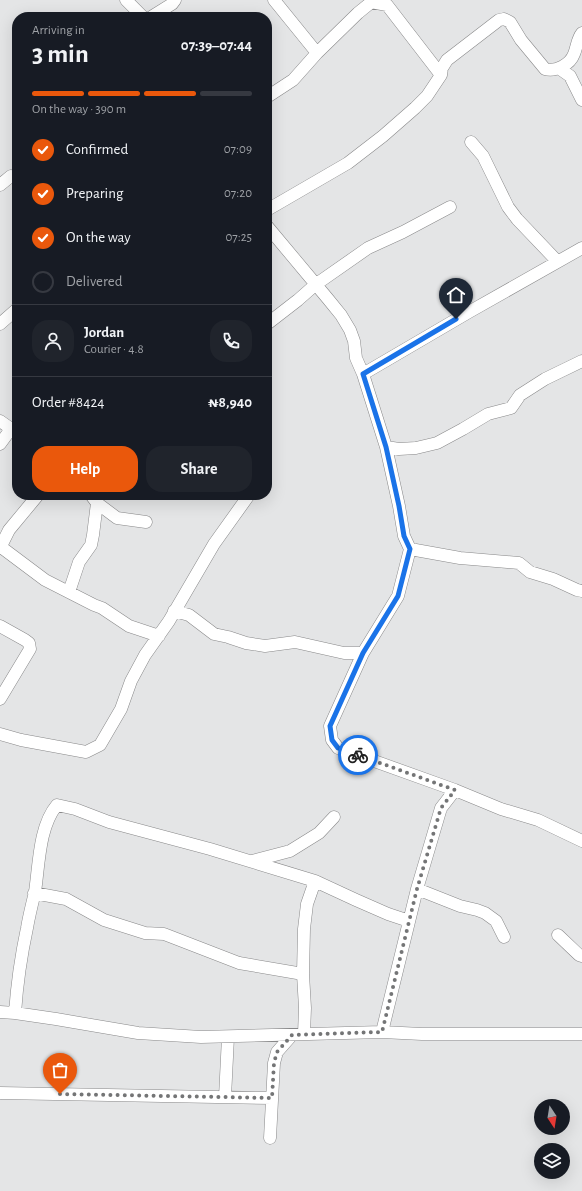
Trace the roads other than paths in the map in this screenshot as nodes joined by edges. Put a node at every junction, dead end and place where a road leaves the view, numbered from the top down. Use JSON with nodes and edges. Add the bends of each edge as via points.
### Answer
{"nodes":[{"id":1,"x":126,"y":0,"type":"edge"},
{"id":2,"x":175,"y":0,"type":"edge"},
{"id":3,"x":274,"y":0,"type":"edge"},
{"id":4,"x":373,"y":1,"type":"edge"},
{"id":5,"x":138,"y":12,"type":"edge"},
{"id":6,"x":159,"y":12,"type":"edge"},
{"id":7,"x":582,"y":33,"type":"edge"},
{"id":8,"x":317,"y":53,"type":"junction"},
{"id":9,"x":560,"y":69,"type":"junction"},
{"id":10,"x":441,"y":75,"type":"junction"},
{"id":11,"x":272,"y":94,"type":"edge"},
{"id":12,"x":582,"y":100,"type":"edge"},
{"id":13,"x":471,"y":142,"type":"dead end"},
{"id":14,"x":12,"y":178,"type":"edge"},
{"id":15,"x":0,"y":185,"type":"edge"},
{"id":16,"x":272,"y":207,"type":"edge"},
{"id":17,"x":450,"y":207,"type":"dead end"},
{"id":18,"x":272,"y":232,"type":"edge"},
{"id":19,"x":582,"y":248,"type":"edge"},
{"id":20,"x":557,"y":261,"type":"junction"},
{"id":21,"x":315,"y":285,"type":"junction"},
{"id":22,"x":12,"y":313,"type":"edge"},
{"id":23,"x":272,"y":320,"type":"edge"},
{"id":24,"x":0,"y":324,"type":"edge"},
{"id":25,"x":582,"y":361,"type":"edge"},
{"id":26,"x":363,"y":374,"type":"junction"},
{"id":27,"x":0,"y":421,"type":"edge"},
{"id":28,"x":12,"y":430,"type":"edge"},
{"id":29,"x":12,"y":433,"type":"edge"},
{"id":30,"x":0,"y":444,"type":"edge"},
{"id":31,"x":386,"y":447,"type":"junction"},
{"id":32,"x":34,"y":500,"type":"edge"},
{"id":33,"x":94,"y":500,"type":"edge"},
{"id":34,"x":95,"y":500,"type":"edge"},
{"id":35,"x":245,"y":500,"type":"edge"},
{"id":36,"x":146,"y":522,"type":"dead end"},
{"id":37,"x":0,"y":548,"type":"edge"},
{"id":38,"x":410,"y":549,"type":"junction"},
{"id":39,"x":582,"y":591,"type":"edge"},
{"id":40,"x":69,"y":592,"type":"junction"},
{"id":41,"x":174,"y":611,"type":"junction"},
{"id":42,"x":0,"y":626,"type":"edge"},
{"id":43,"x":159,"y":636,"type":"junction"},
{"id":44,"x":363,"y":653,"type":"junction"},
{"id":45,"x":0,"y":699,"type":"edge"},
{"id":46,"x":0,"y":734,"type":"edge"},
{"id":47,"x":455,"y":790,"type":"junction"},
{"id":48,"x":334,"y":817,"type":"dead end"},
{"id":49,"x":582,"y":841,"type":"edge"},
{"id":50,"x":251,"y":862,"type":"junction"},
{"id":51,"x":315,"y":880,"type":"junction"},
{"id":52,"x":417,"y":889,"type":"junction"},
{"id":53,"x":34,"y":893,"type":"junction"},
{"id":54,"x":410,"y":921,"type":"junction"},
{"id":55,"x":558,"y":935,"type":"dead end"},
{"id":56,"x":504,"y":937,"type":"dead end"},
{"id":57,"x":582,"y":956,"type":"edge"},
{"id":58,"x":304,"y":974,"type":"junction"},
{"id":59,"x":0,"y":1012,"type":"edge"},
{"id":60,"x":15,"y":1013,"type":"junction"},
{"id":61,"x":382,"y":1032,"type":"junction"},
{"id":62,"x":582,"y":1034,"type":"edge"},
{"id":63,"x":298,"y":1035,"type":"junction"},
{"id":64,"x":228,"y":1037,"type":"junction"},
{"id":65,"x":0,"y":1093,"type":"edge"},
{"id":66,"x":225,"y":1097,"type":"junction"},
{"id":67,"x":272,"y":1098,"type":"junction"},
{"id":68,"x":270,"y":1138,"type":"dead end"}],
"edges":[{"from":1,"to":5,"type":"street"},
{"from":2,"to":6,"type":"street"},
{"from":3,"to":8,"type":"street"},
{"from":4,"to":8,"type":"street"},
{"from":4,"to":10,"type":"street","via":[[387,5]]},
{"from":7,"to":9,"type":"street","via":[[574,56]]},
{"from":8,"to":11,"type":"street","via":[[293,80]]},
{"from":9,"to":10,"type":"street","via":[[545,69],[510,22],[504,19],[499,20],[447,60]]},
{"from":9,"to":12,"type":"street","via":[[570,76]]},
{"from":10,"to":16,"type":"street","via":[[419,105],[369,147],[348,163]]},
{"from":13,"to":20,"type":"street","via":[[485,160],[508,207]]},
{"from":14,"to":15,"type":"street"},
{"from":17,"to":21,"type":"street","via":[[368,248]]},
{"from":18,"to":21,"type":"street"},
{"from":19,"to":20,"type":"street"},
{"from":20,"to":26,"type":"street"},
{"from":21,"to":23,"type":"street"},
{"from":21,"to":26,"type":"street","via":[[341,315],[350,330],[356,358]]},
{"from":22,"to":24,"type":"street"},
{"from":25,"to":31,"type":"street","via":[[545,379],[520,395],[511,408],[488,414],[437,443],[416,448]]},
{"from":26,"to":31,"type":"street"},
{"from":27,"to":28,"type":"street"},
{"from":29,"to":30,"type":"street"},
{"from":31,"to":38,"type":"street","via":[[404,536]]},
{"from":32,"to":37,"type":"street","via":[[9,530]]},
{"from":33,"to":40,"type":"street","via":[[91,545],[79,562]]},
{"from":34,"to":36,"type":"street","via":[[117,518]]},
{"from":35,"to":41,"type":"street","via":[[214,544]]},
{"from":37,"to":40,"type":"street","via":[[45,580]]},
{"from":38,"to":39,"type":"street","via":[[460,558],[519,563],[530,572]]},
{"from":38,"to":44,"type":"street","via":[[398,596]]},
{"from":40,"to":43,"type":"street","via":[[102,608],[130,626]]},
{"from":41,"to":43,"type":"street"},
{"from":41,"to":44,"type":"street","via":[[189,615],[214,634],[246,643],[265,646],[295,642],[344,653]]},
{"from":42,"to":45,"type":"street","via":[[26,640],[30,649]]},
{"from":43,"to":46,"type":"street","via":[[145,655],[131,681],[121,709],[100,745],[86,752]]},
{"from":44,"to":47,"type":"street","via":[[330,726],[332,740],[338,748]]},
{"from":47,"to":49,"type":"street","via":[[501,809],[538,820]]},
{"from":47,"to":52,"type":"street","via":[[441,808]]},
{"from":48,"to":50,"type":"street","via":[[318,833],[290,851]]},
{"from":50,"to":51,"type":"street"},
{"from":50,"to":53,"type":"street","via":[[57,805],[47,820]]},
{"from":51,"to":54,"type":"street","via":[[388,914]]},
{"from":51,"to":58,"type":"street","via":[[306,910]]},
{"from":52,"to":54,"type":"street"},
{"from":52,"to":56,"type":"street","via":[[460,906],[478,910],[496,921]]},
{"from":53,"to":58,"type":"street","via":[[66,899],[104,920],[145,933],[164,934],[239,963]]},
{"from":53,"to":60,"type":"street","via":[[20,961]]},
{"from":54,"to":61,"type":"street"},
{"from":55,"to":57,"type":"street"},
{"from":58,"to":63,"type":"street","via":[[305,1008]]},
{"from":59,"to":60,"type":"street"},
{"from":60,"to":64,"type":"street","via":[[170,1036]]},
{"from":61,"to":62,"type":"street"},
{"from":61,"to":63,"type":"street"},
{"from":63,"to":64,"type":"street"},
{"from":63,"to":67,"type":"street","via":[[277,1052]]},
{"from":64,"to":66,"type":"street"},
{"from":65,"to":66,"type":"street"},
{"from":66,"to":67,"type":"street"},
{"from":67,"to":68,"type":"street"}]}
